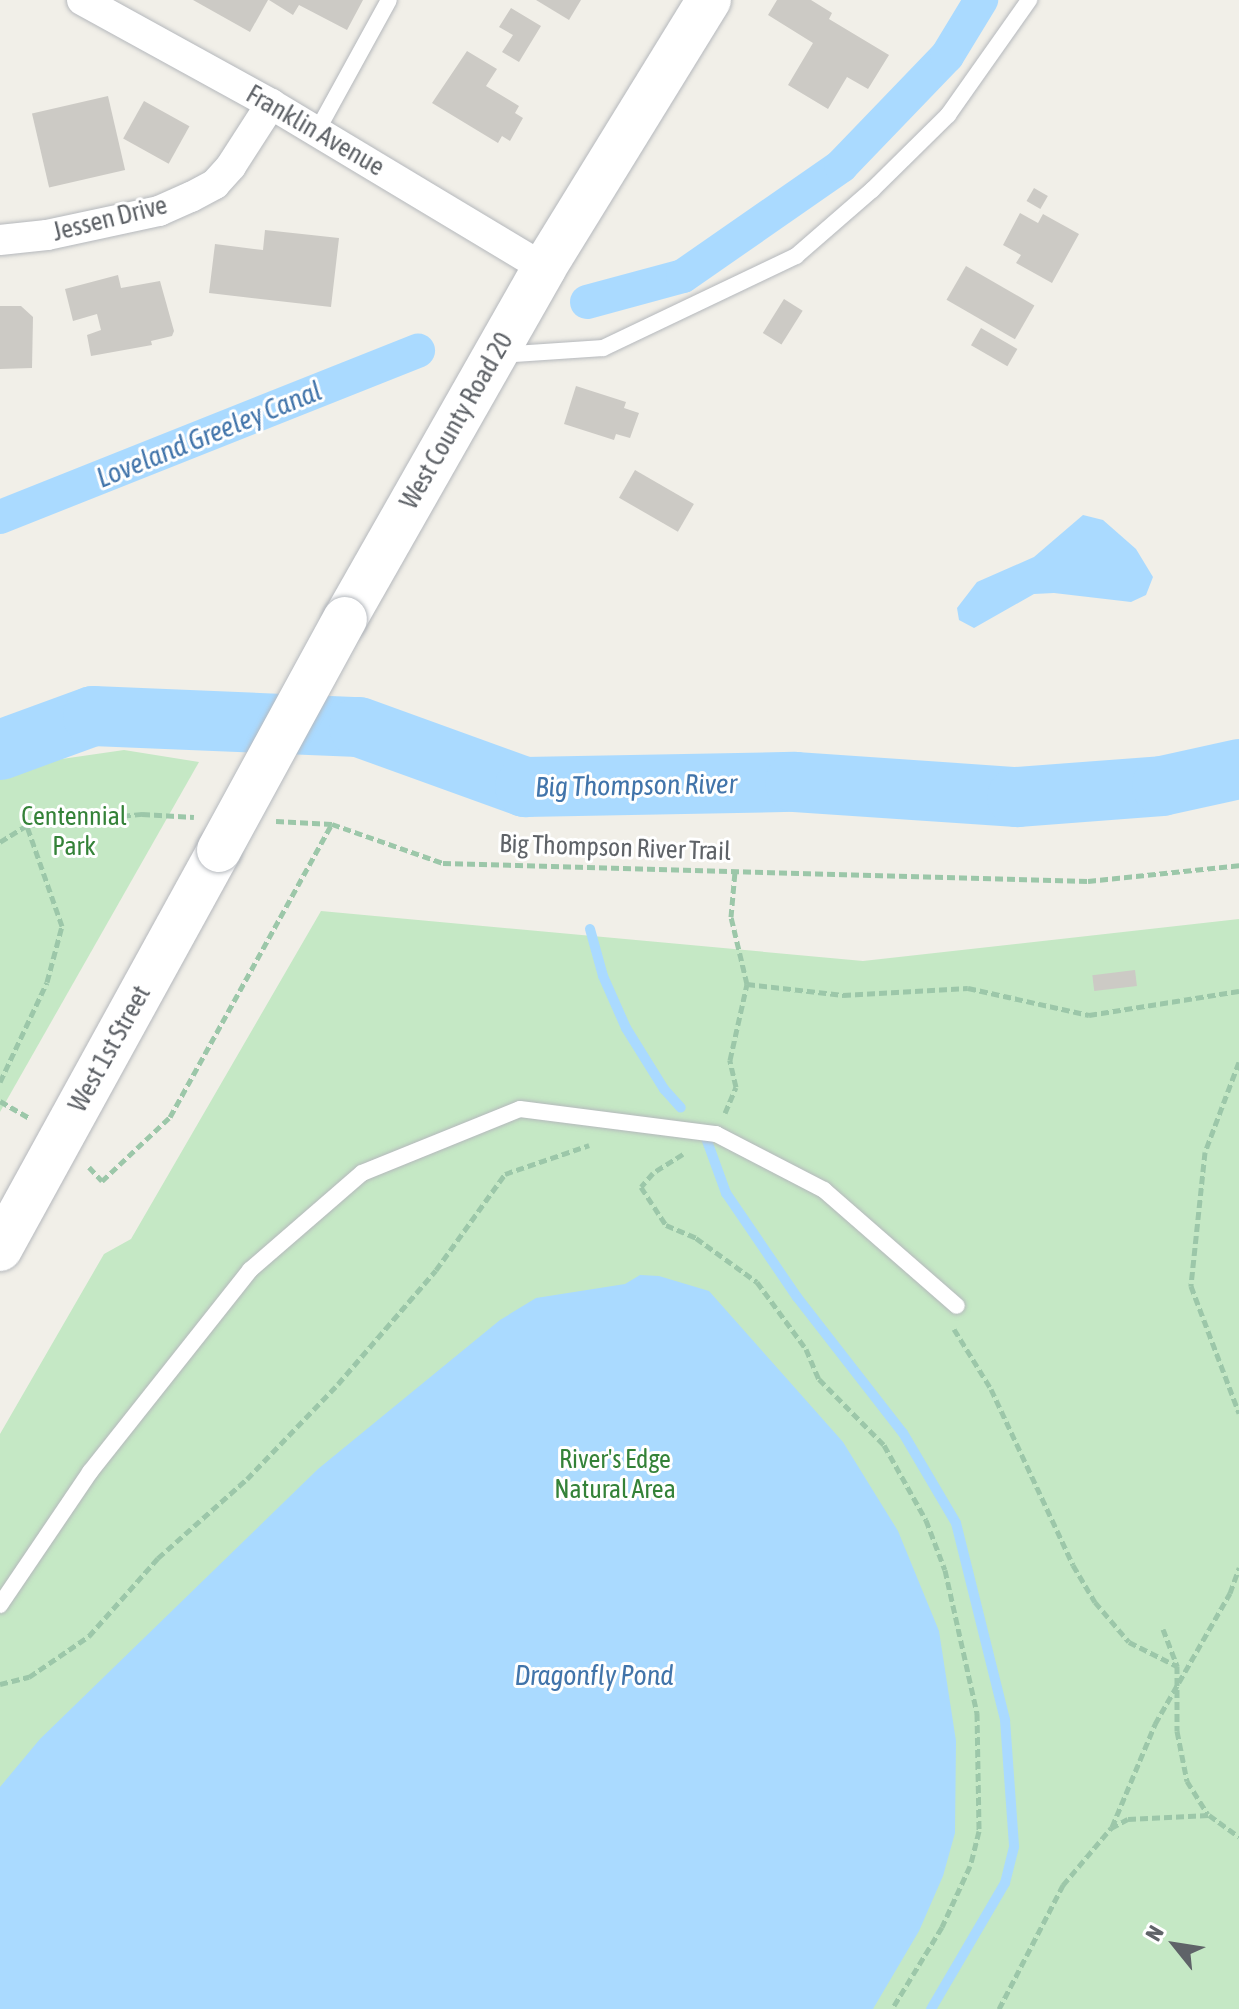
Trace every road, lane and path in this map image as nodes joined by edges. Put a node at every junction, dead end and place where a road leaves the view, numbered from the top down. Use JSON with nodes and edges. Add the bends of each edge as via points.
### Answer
{"nodes":[{"id":1,"x":389,"y":0,"type":"edge"},
{"id":2,"x":709,"y":0,"type":"edge"},
{"id":3,"x":1029,"y":0,"type":"edge"},
{"id":4,"x":101,"y":5,"type":"edge"},
{"id":5,"x":271,"y":104,"type":"junction"},
{"id":6,"x":317,"y":131,"type":"junction"},
{"id":7,"x":0,"y":240,"type":"edge"},
{"id":8,"x":544,"y":268,"type":"junction"},
{"id":9,"x":494,"y":355,"type":"junction"},
{"id":10,"x":269,"y":820,"type":"dead end"},
{"id":11,"x":332,"y":824,"type":"junction"},
{"id":12,"x":27,"y":825,"type":"junction"},
{"id":13,"x":212,"y":833,"type":"junction"},
{"id":14,"x":0,"y":842,"type":"edge"},
{"id":15,"x":1239,"y":865,"type":"edge"},
{"id":16,"x":735,"y":871,"type":"junction"},
{"id":17,"x":747,"y":984,"type":"junction"},
{"id":18,"x":1239,"y":991,"type":"edge"},
{"id":19,"x":1239,"y":1062,"type":"edge"},
{"id":20,"x":0,"y":1082,"type":"edge"},
{"id":21,"x":0,"y":1101,"type":"edge"},
{"id":22,"x":716,"y":1134,"type":"junction"},
{"id":23,"x":62,"y":1136,"type":"junction"},
{"id":24,"x":602,"y":1144,"type":"dead end"},
{"id":25,"x":0,"y":1249,"type":"edge"},
{"id":26,"x":957,"y":1306,"type":"dead end"},
{"id":27,"x":951,"y":1324,"type":"dead end"},
{"id":28,"x":1239,"y":1413,"type":"edge"},
{"id":29,"x":1239,"y":1568,"type":"edge"},
{"id":30,"x":0,"y":1605,"type":"edge"},
{"id":31,"x":1163,"y":1629,"type":"dead end"},
{"id":32,"x":1177,"y":1666,"type":"junction"},
{"id":33,"x":0,"y":1684,"type":"edge"},
{"id":34,"x":1177,"y":1685,"type":"junction"},
{"id":35,"x":1209,"y":1815,"type":"junction"},
{"id":36,"x":1111,"y":1828,"type":"junction"},
{"id":37,"x":1239,"y":1837,"type":"edge"},
{"id":38,"x":892,"y":2009,"type":"edge"},
{"id":39,"x":999,"y":2009,"type":"edge"}],
"edges":[{"from":1,"to":6,"type":"lane"},
{"from":2,"to":8,"type":"main road","name":"West County Road 20"},
{"from":3,"to":9,"type":"lane","via":[[948,115],[796,256],[603,348]]},
{"from":4,"to":5,"type":"street","name":"Franklin Avenue"},
{"from":5,"to":6,"type":"street","name":"Franklin Avenue"},
{"from":5,"to":7,"type":"street","name":"Jessen Drive","via":[[231,166],[215,184],[191,197],[159,211]]},
{"from":6,"to":8,"type":"street","name":"Franklin Avenue"},
{"from":8,"to":9,"type":"main road","name":"West County Road 20"},
{"from":9,"to":13,"type":"main road","name":"West County Road 20","bridge":true,"via":[[345,619]]},
{"from":10,"to":11,"type":"path","name":"Big Thompson River Trail"},
{"from":11,"to":16,"type":"path","name":"Big Thompson River Trail","via":[[443,863]]},
{"from":11,"to":23,"type":"path","via":[[170,1117],[102,1181]]},
{"from":12,"to":13,"type":"path","via":[[142,814]]},
{"from":12,"to":14,"type":"path"},
{"from":12,"to":20,"type":"path","via":[[62,926],[47,982]]},
{"from":13,"to":23,"type":"main road","name":"West 1st Street"},
{"from":15,"to":16,"type":"path","name":"Big Thompson River Trail","via":[[1088,881]]},
{"from":16,"to":17,"type":"path","via":[[731,917]]},
{"from":17,"to":18,"type":"path","via":[[843,995],[968,988],[1089,1015]]},
{"from":17,"to":22,"type":"path","via":[[730,1060],[736,1087]]},
{"from":19,"to":28,"type":"path","via":[[1205,1152],[1191,1286]]},
{"from":21,"to":23,"type":"path"},
{"from":22,"to":26,"type":"lane","via":[[824,1190]]},
{"from":22,"to":30,"type":"lane","via":[[520,1109],[362,1173],[250,1270],[90,1472]]},
{"from":22,"to":38,"type":"path","via":[[653,1173],[641,1187],[666,1225],[696,1238],[757,1282],[806,1349],[819,1379],[884,1445],[926,1520],[945,1570],[977,1713],[979,1831],[970,1866],[942,1927]]},
{"from":23,"to":25,"type":"main road","name":"West 1st Street"},
{"from":24,"to":33,"type":"path","via":[[505,1174],[426,1281],[247,1479],[158,1558],[89,1636],[29,1677]]},
{"from":27,"to":32,"type":"path","via":[[991,1389],[1095,1602],[1129,1642]]},
{"from":29,"to":34,"type":"path"},
{"from":31,"to":32,"type":"path"},
{"from":32,"to":34,"type":"path"},
{"from":34,"to":35,"type":"path","via":[[1177,1731],[1187,1781]]},
{"from":34,"to":36,"type":"path"},
{"from":35,"to":36,"type":"path","via":[[1128,1819]]},
{"from":35,"to":37,"type":"path"},
{"from":36,"to":39,"type":"path","via":[[1063,1885]]}]}
